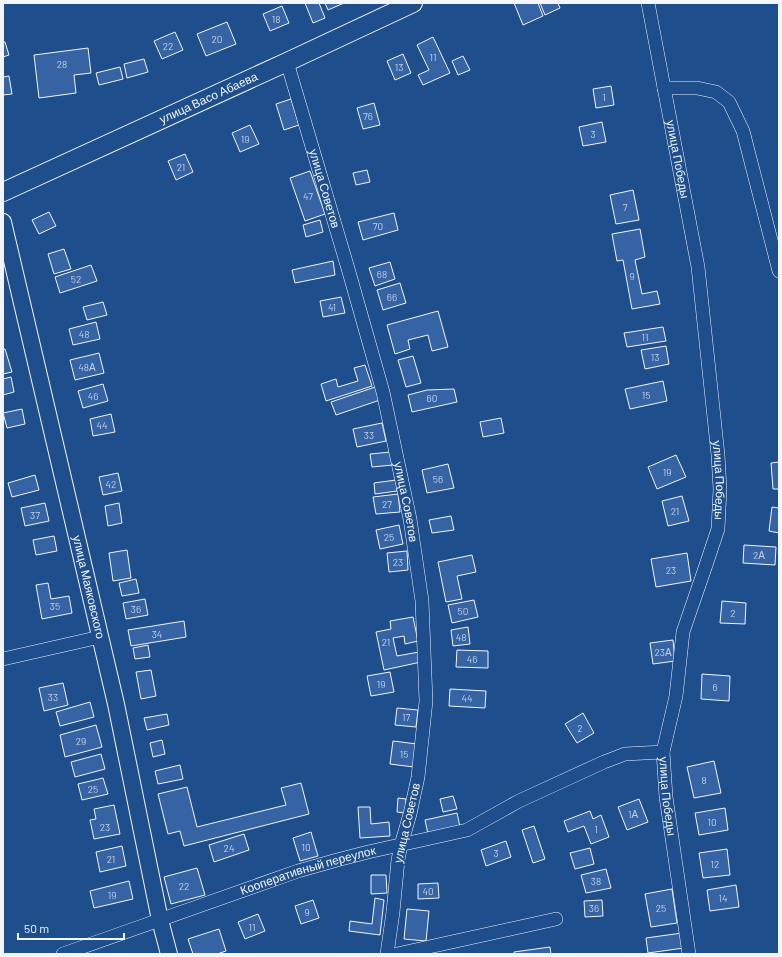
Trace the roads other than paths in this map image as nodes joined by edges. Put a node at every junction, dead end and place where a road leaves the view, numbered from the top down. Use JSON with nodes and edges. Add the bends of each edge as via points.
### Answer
{"nodes":[{"id":1,"x":413,"y":3,"type":"edge"},
{"id":2,"x":648,"y":3,"type":"edge"},
{"id":3,"x":288,"y":62,"type":"junction"},
{"id":4,"x":664,"y":88,"type":"junction"},
{"id":5,"x":3,"y":192,"type":"edge"},
{"id":6,"x":3,"y":222,"type":"edge"},
{"id":7,"x":779,"y":271,"type":"edge"},
{"id":8,"x":100,"y":637,"type":"junction"},
{"id":9,"x":3,"y":659,"type":"edge"},
{"id":10,"x":663,"y":752,"type":"junction"},
{"id":11,"x":401,"y":845,"type":"junction"},
{"id":12,"x":556,"y":919,"type":"dead end"},
{"id":13,"x":160,"y":920,"type":"junction"},
{"id":14,"x":63,"y":954,"type":"edge"},
{"id":15,"x":169,"y":954,"type":"edge"},
{"id":16,"x":387,"y":954,"type":"edge"},
{"id":17,"x":397,"y":954,"type":"edge"},
{"id":18,"x":689,"y":954,"type":"edge"}],
"edges":[{"from":1,"to":3,"type":"main road","name":"улица Васо Абаева"},
{"from":2,"to":4,"type":"street","name":"улица Победы"},
{"from":3,"to":5,"type":"main road","name":"улица Васо Абаева"},
{"from":3,"to":11,"type":"street","name":"улица Советов","via":[[383,392],[410,519],[422,601],[426,701],[418,777]]},
{"from":4,"to":7,"type":"street","via":[[697,88],[716,92],[729,102],[743,131]]},
{"from":4,"to":10,"type":"street","name":"улица Победы","via":[[698,267],[720,489],[718,529],[683,632],[676,696]]},
{"from":6,"to":8,"type":"street","name":"улица Маяковского"},
{"from":8,"to":9,"type":"street"},
{"from":8,"to":13,"type":"street","name":"улица Маяковского"},
{"from":10,"to":11,"type":"street","name":"Кооперативный переулок","via":[[625,754],[519,801],[467,830]]},
{"from":10,"to":18,"type":"street","name":"улица Победы","via":[[666,796]]},
{"from":11,"to":13,"type":"street","name":"Кооперативный переулок","via":[[298,871]]},
{"from":11,"to":16,"type":"street","name":"улица Советов"},
{"from":12,"to":17,"type":"street"},
{"from":13,"to":14,"type":"street","name":"Кооперативный переулок"},
{"from":13,"to":15,"type":"street","name":"улица Маяковского"}]}
